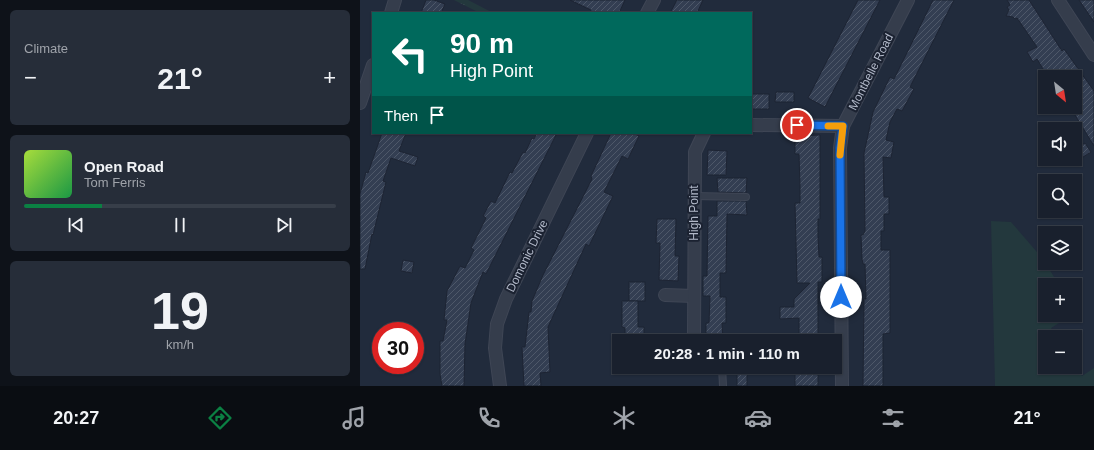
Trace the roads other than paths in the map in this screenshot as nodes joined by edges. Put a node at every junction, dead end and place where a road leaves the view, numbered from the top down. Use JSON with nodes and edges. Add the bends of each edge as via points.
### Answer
{"nodes":[{"id":1,"x":395,"y":0,"type":"edge"},
{"id":2,"x":654,"y":0,"type":"edge"},
{"id":3,"x":908,"y":0,"type":"edge"},
{"id":4,"x":1058,"y":0,"type":"edge"},
{"id":5,"x":391,"y":12,"type":"edge"},
{"id":6,"x":648,"y":12,"type":"edge"},
{"id":7,"x":1094,"y":54,"type":"edge"},
{"id":8,"x":372,"y":68,"type":"edge"},
{"id":9,"x":360,"y":103,"type":"edge"},
{"id":10,"x":752,"y":125,"type":"edge"},
{"id":11,"x":843,"y":126,"type":"junction"},
{"id":12,"x":587,"y":134,"type":"edge"},
{"id":13,"x":703,"y":134,"type":"edge"},
{"id":14,"x":694,"y":196,"type":"junction"},
{"id":15,"x":746,"y":196,"type":"dead end"},
{"id":16,"x":665,"y":295,"type":"dead end"},
{"id":17,"x":694,"y":296,"type":"junction"},
{"id":18,"x":694,"y":334,"type":"edge"},
{"id":19,"x":722,"y":374,"type":"edge"},
{"id":20,"x":500,"y":386,"type":"edge"},
{"id":21,"x":723,"y":386,"type":"edge"},
{"id":22,"x":842,"y":386,"type":"edge"}],
"edges":[{"from":1,"to":5,"type":"street"},
{"from":2,"to":6,"type":"street"},
{"from":3,"to":11,"type":"street","name":"Montbelle Road"},
{"from":4,"to":7,"type":"street"},
{"from":8,"to":9,"type":"street"},
{"from":10,"to":11,"type":"street"},
{"from":11,"to":22,"type":"street","name":"Montbelle Road","via":[[840,148]]},
{"from":12,"to":20,"type":"street","name":"Domonic Drive","via":[[497,324],[495,348]]},
{"from":13,"to":14,"type":"street","name":"High Point","via":[[694,152]]},
{"from":14,"to":15,"type":"lane"},
{"from":14,"to":17,"type":"street","name":"High Point"},
{"from":16,"to":17,"type":"street"},
{"from":17,"to":18,"type":"street","name":"High Point"},
{"from":19,"to":21,"type":"lane"}]}
